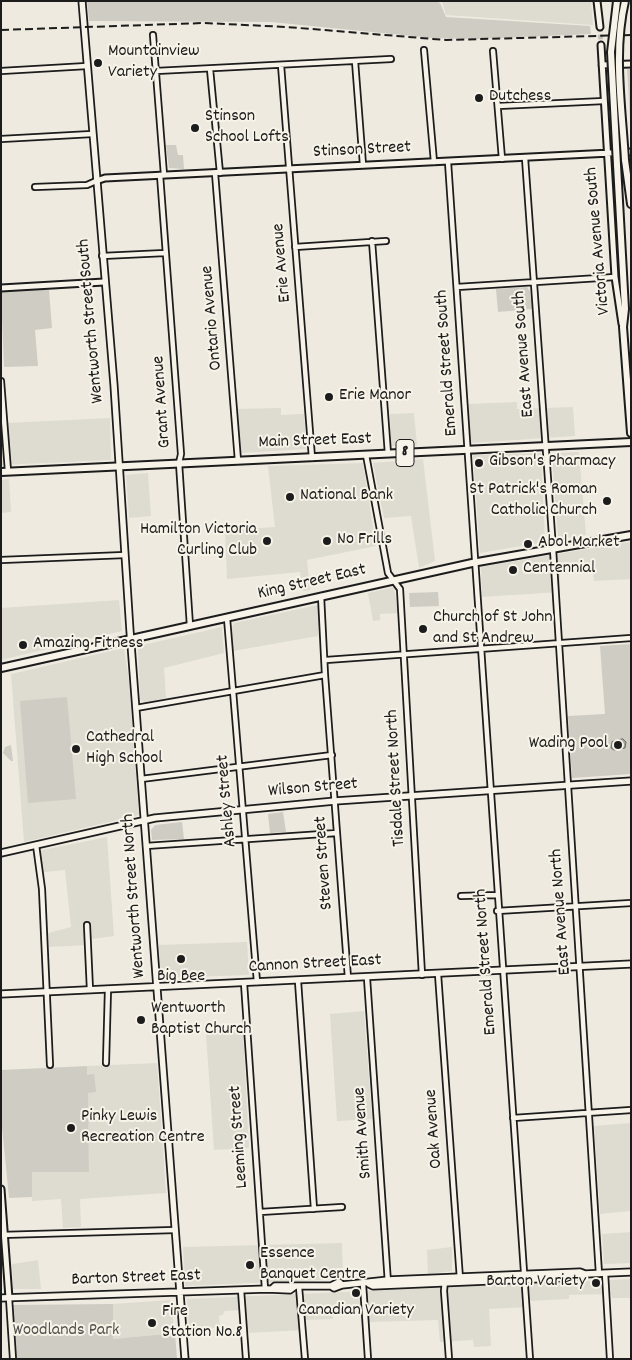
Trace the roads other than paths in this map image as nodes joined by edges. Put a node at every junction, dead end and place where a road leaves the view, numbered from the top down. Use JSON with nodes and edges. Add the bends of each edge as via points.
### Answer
{"nodes":[{"id":1,"x":82,"y":1,"type":"edge"},
{"id":2,"x":597,"y":1,"type":"edge"},
{"id":3,"x":617,"y":1,"type":"edge"},
{"id":4,"x":625,"y":1,"type":"edge"},
{"id":5,"x":600,"y":27,"type":"tunnel mouth"},
{"id":6,"x":153,"y":35,"type":"dead end"},
{"id":7,"x":601,"y":45,"type":"tunnel mouth"},
{"id":8,"x":424,"y":50,"type":"dead end"},
{"id":9,"x":493,"y":51,"type":"dead end"},
{"id":10,"x":391,"y":59,"type":"dead end"},
{"id":11,"x":355,"y":61,"type":"junction"},
{"id":12,"x":631,"y":64,"type":"edge"},
{"id":13,"x":602,"y":65,"type":"junction"},
{"id":14,"x":87,"y":66,"type":"junction"},
{"id":15,"x":281,"y":66,"type":"junction"},
{"id":16,"x":210,"y":69,"type":"junction"},
{"id":17,"x":1,"y":71,"type":"edge"},
{"id":18,"x":156,"y":71,"type":"junction"},
{"id":19,"x":604,"y":101,"type":"junction"},
{"id":20,"x":498,"y":106,"type":"junction"},
{"id":21,"x":92,"y":134,"type":"junction"},
{"id":22,"x":1,"y":139,"type":"edge"},
{"id":23,"x":631,"y":152,"type":"edge"},
{"id":24,"x":606,"y":154,"type":"junction"},
{"id":25,"x":525,"y":158,"type":"junction"},
{"id":26,"x":502,"y":159,"type":"junction"},
{"id":27,"x":434,"y":162,"type":"junction"},
{"id":28,"x":448,"y":162,"type":"junction"},
{"id":29,"x":363,"y":165,"type":"junction"},
{"id":30,"x":289,"y":169,"type":"junction"},
{"id":31,"x":217,"y":173,"type":"junction"},
{"id":32,"x":162,"y":175,"type":"junction"},
{"id":33,"x":96,"y":181,"type":"junction"},
{"id":34,"x":35,"y":188,"type":"dead end"},
{"id":35,"x":631,"y":204,"type":"edge"},
{"id":36,"x":372,"y":241,"type":"junction"},
{"id":37,"x":386,"y":241,"type":"dead end"},
{"id":38,"x":295,"y":247,"type":"junction"},
{"id":39,"x":165,"y":253,"type":"junction"},
{"id":40,"x":102,"y":256,"type":"junction"},
{"id":41,"x":615,"y":277,"type":"junction"},
{"id":42,"x":104,"y":282,"type":"junction"},
{"id":43,"x":534,"y":282,"type":"junction"},
{"id":44,"x":457,"y":287,"type":"junction"},
{"id":45,"x":1,"y":288,"type":"edge"},
{"id":46,"x":623,"y":327,"type":"junction"},
{"id":47,"x":1,"y":381,"type":"edge"},
{"id":48,"x":631,"y":433,"type":"edge"},
{"id":49,"x":631,"y":442,"type":"edge"},
{"id":50,"x":545,"y":446,"type":"junction"},
{"id":51,"x":468,"y":450,"type":"junction"},
{"id":52,"x":388,"y":454,"type":"junction"},
{"id":53,"x":366,"y":455,"type":"junction"},
{"id":54,"x":312,"y":458,"type":"junction"},
{"id":55,"x":238,"y":461,"type":"junction"},
{"id":56,"x":179,"y":463,"type":"junction"},
{"id":57,"x":118,"y":466,"type":"junction"},
{"id":58,"x":4,"y":471,"type":"edge"},
{"id":59,"x":631,"y":535,"type":"edge"},
{"id":60,"x":553,"y":549,"type":"junction"},
{"id":61,"x":125,"y":555,"type":"junction"},
{"id":62,"x":1,"y":560,"type":"edge"},
{"id":63,"x":477,"y":563,"type":"junction"},
{"id":64,"x":395,"y":580,"type":"junction"},
{"id":65,"x":321,"y":596,"type":"junction"},
{"id":66,"x":227,"y":618,"type":"junction"},
{"id":67,"x":190,"y":626,"type":"junction"},
{"id":68,"x":631,"y":638,"type":"edge"},
{"id":69,"x":130,"y":639,"type":"junction"},
{"id":70,"x":559,"y":644,"type":"junction"},
{"id":71,"x":482,"y":649,"type":"junction"},
{"id":72,"x":404,"y":654,"type":"junction"},
{"id":73,"x":326,"y":660,"type":"junction"},
{"id":74,"x":1,"y":668,"type":"edge"},
{"id":75,"x":325,"y":675,"type":"junction"},
{"id":76,"x":232,"y":691,"type":"junction"},
{"id":77,"x":136,"y":708,"type":"junction"},
{"id":78,"x":332,"y":755,"type":"junction"},
{"id":79,"x":239,"y":767,"type":"junction"},
{"id":80,"x":141,"y":779,"type":"junction"},
{"id":81,"x":631,"y":781,"type":"edge"},
{"id":82,"x":568,"y":784,"type":"junction"},
{"id":83,"x":490,"y":789,"type":"junction"},
{"id":84,"x":412,"y":796,"type":"junction"},
{"id":85,"x":335,"y":801,"type":"junction"},
{"id":86,"x":242,"y":810,"type":"junction"},
{"id":87,"x":144,"y":820,"type":"junction"},
{"id":88,"x":337,"y":833,"type":"junction"},
{"id":89,"x":244,"y":839,"type":"junction"},
{"id":90,"x":36,"y":845,"type":"junction"},
{"id":91,"x":146,"y":846,"type":"junction"},
{"id":92,"x":1,"y":853,"type":"edge"},
{"id":93,"x":496,"y":895,"type":"junction"},
{"id":94,"x":461,"y":896,"type":"dead end"},
{"id":95,"x":631,"y":904,"type":"edge"},
{"id":96,"x":576,"y":907,"type":"junction"},
{"id":97,"x":497,"y":911,"type":"junction"},
{"id":98,"x":87,"y":925,"type":"dead end"},
{"id":99,"x":631,"y":964,"type":"edge"},
{"id":100,"x":580,"y":967,"type":"junction"},
{"id":101,"x":501,"y":971,"type":"junction"},
{"id":102,"x":438,"y":974,"type":"junction"},
{"id":103,"x":422,"y":975,"type":"junction"},
{"id":104,"x":348,"y":978,"type":"junction"},
{"id":105,"x":367,"y":978,"type":"junction"},
{"id":106,"x":298,"y":980,"type":"junction"},
{"id":107,"x":257,"y":982,"type":"junction"},
{"id":108,"x":244,"y":983,"type":"junction"},
{"id":109,"x":157,"y":986,"type":"junction"},
{"id":110,"x":108,"y":989,"type":"junction"},
{"id":111,"x":90,"y":990,"type":"junction"},
{"id":112,"x":46,"y":992,"type":"junction"},
{"id":113,"x":1,"y":994,"type":"edge"},
{"id":114,"x":106,"y":1063,"type":"dead end"},
{"id":115,"x":50,"y":1066,"type":"dead end"},
{"id":116,"x":631,"y":1110,"type":"edge"},
{"id":117,"x":589,"y":1113,"type":"junction"},
{"id":118,"x":513,"y":1118,"type":"junction"},
{"id":119,"x":1,"y":1190,"type":"edge"},
{"id":120,"x":342,"y":1207,"type":"dead end"},
{"id":121,"x":314,"y":1209,"type":"junction"},
{"id":122,"x":260,"y":1212,"type":"junction"},
{"id":123,"x":175,"y":1230,"type":"junction"},
{"id":124,"x":3,"y":1235,"type":"edge"},
{"id":125,"x":631,"y":1272,"type":"edge"},
{"id":126,"x":602,"y":1274,"type":"junction"},
{"id":127,"x":524,"y":1277,"type":"junction"},
{"id":128,"x":460,"y":1280,"type":"junction"},
{"id":129,"x":445,"y":1281,"type":"junction"},
{"id":130,"x":388,"y":1283,"type":"junction"},
{"id":131,"x":366,"y":1284,"type":"junction"},
{"id":132,"x":297,"y":1287,"type":"junction"},
{"id":133,"x":268,"y":1289,"type":"junction"},
{"id":134,"x":240,"y":1290,"type":"junction"},
{"id":135,"x":180,"y":1293,"type":"junction"},
{"id":136,"x":1,"y":1298,"type":"edge"},
{"id":137,"x":9,"y":1298,"type":"junction"},
{"id":138,"x":13,"y":1359,"type":"edge"},
{"id":139,"x":185,"y":1359,"type":"edge"},
{"id":140,"x":246,"y":1359,"type":"edge"},
{"id":141,"x":305,"y":1359,"type":"edge"},
{"id":142,"x":368,"y":1359,"type":"edge"},
{"id":143,"x":448,"y":1359,"type":"edge"},
{"id":144,"x":530,"y":1359,"type":"edge"},
{"id":145,"x":610,"y":1359,"type":"edge"}],
"edges":[{"from":1,"to":14,"type":"main road","name":"Wentworth Street South"},
{"from":2,"to":5,"type":"street"},
{"from":3,"to":46,"type":"main road","bridge":true,"via":[[612,52],[626,309]]},
{"from":4,"to":35,"type":"main road","bridge":true,"via":[[619,63]]},
{"from":6,"to":18,"type":"street","name":"Grant Avenue"},
{"from":7,"to":13,"type":"street","name":"Victoria Avenue South"},
{"from":8,"to":27,"type":"street"},
{"from":9,"to":20,"type":"street"},
{"from":10,"to":11,"type":"street"},
{"from":11,"to":15,"type":"street"},
{"from":11,"to":29,"type":"street"},
{"from":12,"to":13,"type":"street"},
{"from":13,"to":19,"type":"street","name":"Victoria Avenue South"},
{"from":14,"to":17,"type":"street"},
{"from":14,"to":21,"type":"main road","name":"Wentworth Street South"},
{"from":15,"to":16,"type":"street"},
{"from":15,"to":30,"type":"street","name":"Erie Avenue"},
{"from":16,"to":18,"type":"street"},
{"from":16,"to":31,"type":"street","name":"Ontario Avenue"},
{"from":18,"to":32,"type":"street","name":"Grant Avenue"},
{"from":19,"to":20,"type":"street"},
{"from":19,"to":24,"type":"street","name":"Victoria Avenue South"},
{"from":20,"to":26,"type":"street"},
{"from":21,"to":22,"type":"street"},
{"from":21,"to":33,"type":"main road","name":"Wentworth Street South"},
{"from":23,"to":24,"type":"street","name":"Stinson Street"},
{"from":24,"to":25,"type":"street","name":"Stinson Street"},
{"from":24,"to":41,"type":"street","name":"Victoria Avenue South"},
{"from":25,"to":26,"type":"street","name":"Stinson Street"},
{"from":25,"to":43,"type":"street","name":"East Avenue South"},
{"from":26,"to":28,"type":"street","name":"Stinson Street"},
{"from":27,"to":28,"type":"street","name":"Stinson Street"},
{"from":27,"to":29,"type":"street","name":"Stinson Street"},
{"from":28,"to":44,"type":"street","name":"Emerald Street South"},
{"from":29,"to":30,"type":"street","name":"Stinson Street"},
{"from":30,"to":31,"type":"street","name":"Stinson Street"},
{"from":30,"to":38,"type":"street","name":"Erie Avenue"},
{"from":31,"to":32,"type":"street","name":"Stinson Street"},
{"from":31,"to":55,"type":"street","name":"Ontario Avenue"},
{"from":32,"to":33,"type":"street","name":"Stinson Street"},
{"from":32,"to":39,"type":"street","name":"Grant Avenue"},
{"from":33,"to":34,"type":"street"},
{"from":33,"to":40,"type":"main road","name":"Wentworth Street South"},
{"from":36,"to":37,"type":"street"},
{"from":36,"to":38,"type":"street"},
{"from":36,"to":52,"type":"street"},
{"from":38,"to":54,"type":"street","name":"Erie Avenue"},
{"from":39,"to":40,"type":"street"},
{"from":39,"to":56,"type":"street","name":"Grant Avenue","via":[[181,454]]},
{"from":40,"to":42,"type":"main road","name":"Wentworth Street South"},
{"from":41,"to":43,"type":"street"},
{"from":41,"to":46,"type":"street","name":"Victoria Avenue South"},
{"from":42,"to":45,"type":"street"},
{"from":42,"to":57,"type":"main road","name":"Wentworth Street South"},
{"from":43,"to":44,"type":"street"},
{"from":43,"to":50,"type":"street","name":"East Avenue South"},
{"from":44,"to":51,"type":"street","name":"Emerald Street South"},
{"from":46,"to":48,"type":"main road","name":"Victoria Avenue South"},
{"from":47,"to":58,"type":"street"},
{"from":49,"to":50,"type":"main road","name":"Main Street East","number":"8"},
{"from":50,"to":51,"type":"main road","name":"Main Street East","number":"8"},
{"from":50,"to":60,"type":"street","name":"East Avenue South"},
{"from":51,"to":52,"type":"main road","name":"Main Street East","number":"8"},
{"from":51,"to":63,"type":"street","name":"Emerald Street South"},
{"from":52,"to":53,"type":"main road","name":"Main Street East","number":"8"},
{"from":53,"to":54,"type":"main road","name":"Main Street East","number":"8"},
{"from":53,"to":64,"type":"street","name":"Tisdale Street North","via":[[388,572]]},
{"from":54,"to":55,"type":"main road","name":"Main Street East","number":"8"},
{"from":55,"to":56,"type":"main road","name":"Main Street East","number":"8"},
{"from":56,"to":57,"type":"main road","name":"Main Street East","number":"8"},
{"from":56,"to":67,"type":"street","name":"Grant Avenue"},
{"from":57,"to":58,"type":"main road","name":"Main Street East","number":"8"},
{"from":57,"to":61,"type":"main road","name":"Wentworth Street South"},
{"from":59,"to":60,"type":"main road","name":"King Street East"},
{"from":60,"to":63,"type":"main road","name":"King Street East"},
{"from":60,"to":70,"type":"street","name":"East Avenue North"},
{"from":61,"to":62,"type":"street"},
{"from":61,"to":69,"type":"main road","name":"Wentworth Street South"},
{"from":63,"to":64,"type":"main road","name":"King Street East"},
{"from":63,"to":71,"type":"street","name":"Emerald Street North"},
{"from":64,"to":65,"type":"main road","name":"King Street East"},
{"from":64,"to":72,"type":"street","name":"Tisdale Street North","via":[[400,589]]},
{"from":65,"to":66,"type":"main road","name":"King Street East"},
{"from":65,"to":73,"type":"street","name":"Steven Street"},
{"from":66,"to":67,"type":"main road","name":"King Street East"},
{"from":66,"to":76,"type":"street","name":"Ashley Street"},
{"from":67,"to":69,"type":"main road","name":"King Street East"},
{"from":68,"to":70,"type":"street"},
{"from":69,"to":74,"type":"main road","name":"King Street East"},
{"from":69,"to":77,"type":"main road","name":"Wentworth Street North"},
{"from":70,"to":71,"type":"street"},
{"from":70,"to":82,"type":"street","name":"East Avenue North"},
{"from":71,"to":72,"type":"street"},
{"from":71,"to":83,"type":"street","name":"Emerald Street North"},
{"from":72,"to":73,"type":"street"},
{"from":72,"to":84,"type":"street","name":"Tisdale Street North"},
{"from":73,"to":75,"type":"street","name":"Steven Street"},
{"from":75,"to":76,"type":"street"},
{"from":75,"to":78,"type":"street","name":"Steven Street"},
{"from":76,"to":77,"type":"street"},
{"from":76,"to":79,"type":"street","name":"Ashley Street"},
{"from":77,"to":80,"type":"main road","name":"Wentworth Street North"},
{"from":78,"to":79,"type":"street"},
{"from":78,"to":85,"type":"street","name":"Steven Street"},
{"from":79,"to":80,"type":"street"},
{"from":79,"to":86,"type":"street","name":"Ashley Street"},
{"from":80,"to":87,"type":"main road","name":"Wentworth Street North"},
{"from":81,"to":82,"type":"main road","name":"Wilson Street"},
{"from":82,"to":83,"type":"main road","name":"Wilson Street"},
{"from":82,"to":96,"type":"street","name":"East Avenue North"},
{"from":83,"to":84,"type":"main road","name":"Wilson Street"},
{"from":83,"to":93,"type":"street","name":"Emerald Street North"},
{"from":84,"to":85,"type":"main road","name":"Wilson Street"},
{"from":84,"to":103,"type":"street","name":"Tisdale Street North"},
{"from":85,"to":86,"type":"main road","name":"Wilson Street"},
{"from":85,"to":88,"type":"street","name":"Steven Street"},
{"from":86,"to":87,"type":"main road","name":"Wilson Street"},
{"from":86,"to":89,"type":"street","name":"Ashley Street"},
{"from":87,"to":90,"type":"main road","name":"Wilson Street"},
{"from":87,"to":91,"type":"main road","name":"Wentworth Street North"},
{"from":88,"to":89,"type":"street"},
{"from":88,"to":104,"type":"street","name":"Steven Street"},
{"from":89,"to":91,"type":"street"},
{"from":89,"to":107,"type":"street","name":"Ashley Street"},
{"from":90,"to":92,"type":"main road","name":"Wilson Street"},
{"from":90,"to":112,"type":"street","via":[[42,889]]},
{"from":91,"to":109,"type":"main road","name":"Wentworth Street North"},
{"from":93,"to":94,"type":"street"},
{"from":93,"to":97,"type":"street","name":"Emerald Street North"},
{"from":95,"to":96,"type":"street"},
{"from":96,"to":97,"type":"street"},
{"from":96,"to":100,"type":"street","name":"East Avenue North"},
{"from":97,"to":101,"type":"street","name":"Emerald Street North"},
{"from":98,"to":111,"type":"street"},
{"from":99,"to":100,"type":"main road","name":"Cannon Street East"},
{"from":100,"to":101,"type":"main road","name":"Cannon Street East"},
{"from":100,"to":117,"type":"street","name":"East Avenue North"},
{"from":101,"to":102,"type":"main road","name":"Cannon Street East"},
{"from":101,"to":118,"type":"street","name":"Emerald Street North"},
{"from":102,"to":103,"type":"main road","name":"Cannon Street East"},
{"from":102,"to":128,"type":"street","name":"Oak Avenue"},
{"from":103,"to":105,"type":"main road","name":"Cannon Street East"},
{"from":104,"to":105,"type":"main road","name":"Cannon Street East"},
{"from":104,"to":106,"type":"main road","name":"Cannon Street East"},
{"from":105,"to":130,"type":"street","name":"Smith Avenue"},
{"from":106,"to":107,"type":"main road","name":"Cannon Street East"},
{"from":106,"to":121,"type":"street"},
{"from":107,"to":108,"type":"main road","name":"Cannon Street East"},
{"from":108,"to":109,"type":"main road","name":"Cannon Street East"},
{"from":108,"to":122,"type":"street","name":"Leeming Street"},
{"from":109,"to":110,"type":"main road","name":"Cannon Street East"},
{"from":109,"to":123,"type":"main road","name":"Wentworth Street North"},
{"from":110,"to":111,"type":"main road","name":"Cannon Street East"},
{"from":110,"to":114,"type":"street"},
{"from":111,"to":112,"type":"main road","name":"Cannon Street East"},
{"from":112,"to":113,"type":"main road","name":"Cannon Street East"},
{"from":112,"to":115,"type":"street"},
{"from":116,"to":117,"type":"street"},
{"from":117,"to":118,"type":"street"},
{"from":117,"to":126,"type":"street","name":"East Avenue North"},
{"from":118,"to":127,"type":"street","name":"Emerald Street North"},
{"from":119,"to":124,"type":"street"},
{"from":120,"to":121,"type":"street"},
{"from":121,"to":122,"type":"street"},
{"from":122,"to":133,"type":"street","name":"Leeming Street"},
{"from":123,"to":124,"type":"street"},
{"from":123,"to":135,"type":"main road","name":"Wentworth Street North"},
{"from":124,"to":137,"type":"street"},
{"from":125,"to":126,"type":"main road","name":"Barton Street East"},
{"from":126,"to":127,"type":"main road","name":"Barton Street East"},
{"from":126,"to":145,"type":"street","name":"East Avenue North"},
{"from":127,"to":128,"type":"main road","name":"Barton Street East"},
{"from":127,"to":144,"type":"street","name":"Emerald Street North"},
{"from":128,"to":129,"type":"main road","name":"Barton Street East"},
{"from":129,"to":130,"type":"main road","name":"Barton Street East"},
{"from":129,"to":143,"type":"street"},
{"from":130,"to":131,"type":"main road","name":"Barton Street East"},
{"from":131,"to":132,"type":"main road","name":"Barton Street East"},
{"from":131,"to":142,"type":"street"},
{"from":132,"to":133,"type":"main road","name":"Barton Street East","via":[[275,1286]]},
{"from":132,"to":141,"type":"street"},
{"from":133,"to":134,"type":"main road","name":"Barton Street East"},
{"from":134,"to":135,"type":"main road","name":"Barton Street East"},
{"from":134,"to":140,"type":"street"},
{"from":135,"to":137,"type":"main road","name":"Barton Street East"},
{"from":135,"to":139,"type":"main road","name":"Wentworth Street North"},
{"from":136,"to":137,"type":"main road","name":"Barton Street East"},
{"from":137,"to":138,"type":"street"}]}
